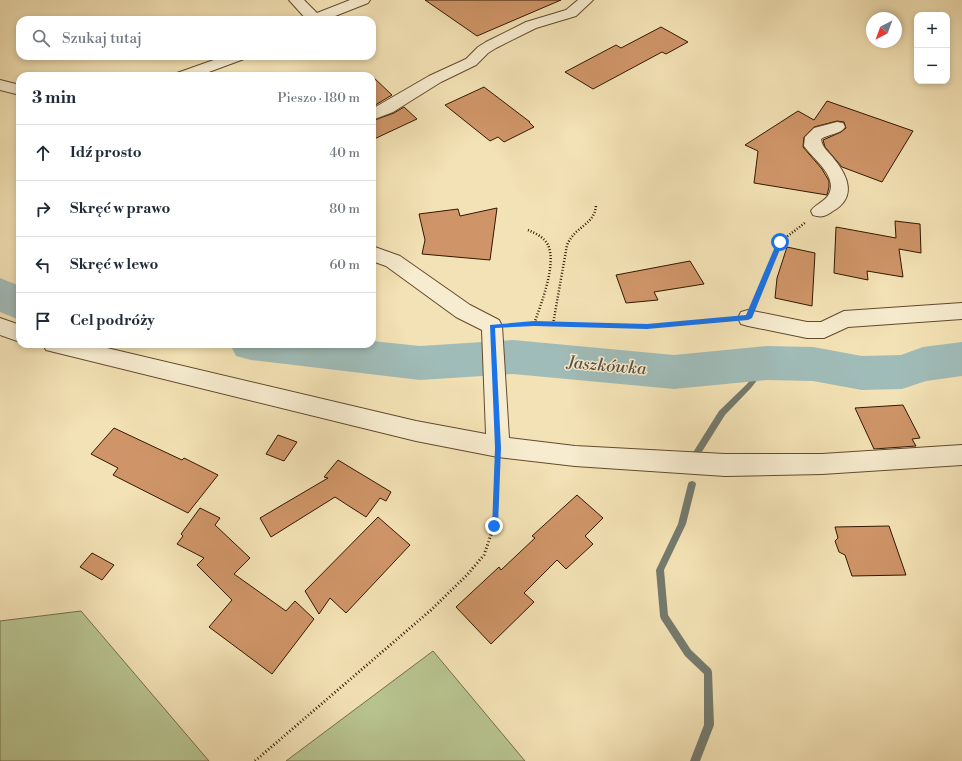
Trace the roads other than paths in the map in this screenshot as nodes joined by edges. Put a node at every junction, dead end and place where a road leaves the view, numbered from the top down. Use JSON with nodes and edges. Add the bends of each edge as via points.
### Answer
{"nodes":[{"id":1,"x":296,"y":0,"type":"edge"},
{"id":2,"x":363,"y":0,"type":"edge"},
{"id":3,"x":586,"y":0,"type":"edge"},
{"id":4,"x":311,"y":16,"type":"edge"},
{"id":5,"x":325,"y":16,"type":"edge"},
{"id":6,"x":228,"y":60,"type":"edge"},
{"id":7,"x":193,"y":72,"type":"edge"},
{"id":8,"x":0,"y":85,"type":"edge"},
{"id":9,"x":16,"y":89,"type":"edge"},
{"id":10,"x":376,"y":113,"type":"edge"},
{"id":11,"x":837,"y":127,"type":"dead end"},
{"id":12,"x":820,"y":211,"type":"road end"},
{"id":13,"x":376,"y":255,"type":"edge"},
{"id":14,"x":962,"y":311,"type":"edge"},
{"id":15,"x":748,"y":318,"type":"road end"},
{"id":16,"x":0,"y":326,"type":"edge"},
{"id":17,"x":16,"y":332,"type":"edge"},
{"id":18,"x":71,"y":348,"type":"edge"},
{"id":19,"x":498,"y":448,"type":"junction"},
{"id":20,"x":962,"y":455,"type":"edge"}],
"edges":[{"from":1,"to":4,"type":"street"},
{"from":2,"to":5,"type":"street"},
{"from":3,"to":10,"type":"street","via":[[571,13],[531,25],[491,44],[471,62],[435,79]]},
{"from":6,"to":7,"type":"street"},
{"from":8,"to":9,"type":"street"},
{"from":11,"to":12,"type":"street","via":[[820,132],[814,137],[813,146],[834,170],[841,192],[835,202]]},
{"from":13,"to":19,"type":"street","via":[[393,261],[492,332]]},
{"from":14,"to":15,"type":"street","via":[[844,319],[824,330],[807,330]]},
{"from":16,"to":17,"type":"street"},
{"from":18,"to":19,"type":"street","via":[[416,431]]},
{"from":19,"to":20,"type":"street","via":[[575,456],[725,465],[822,464]]}]}
